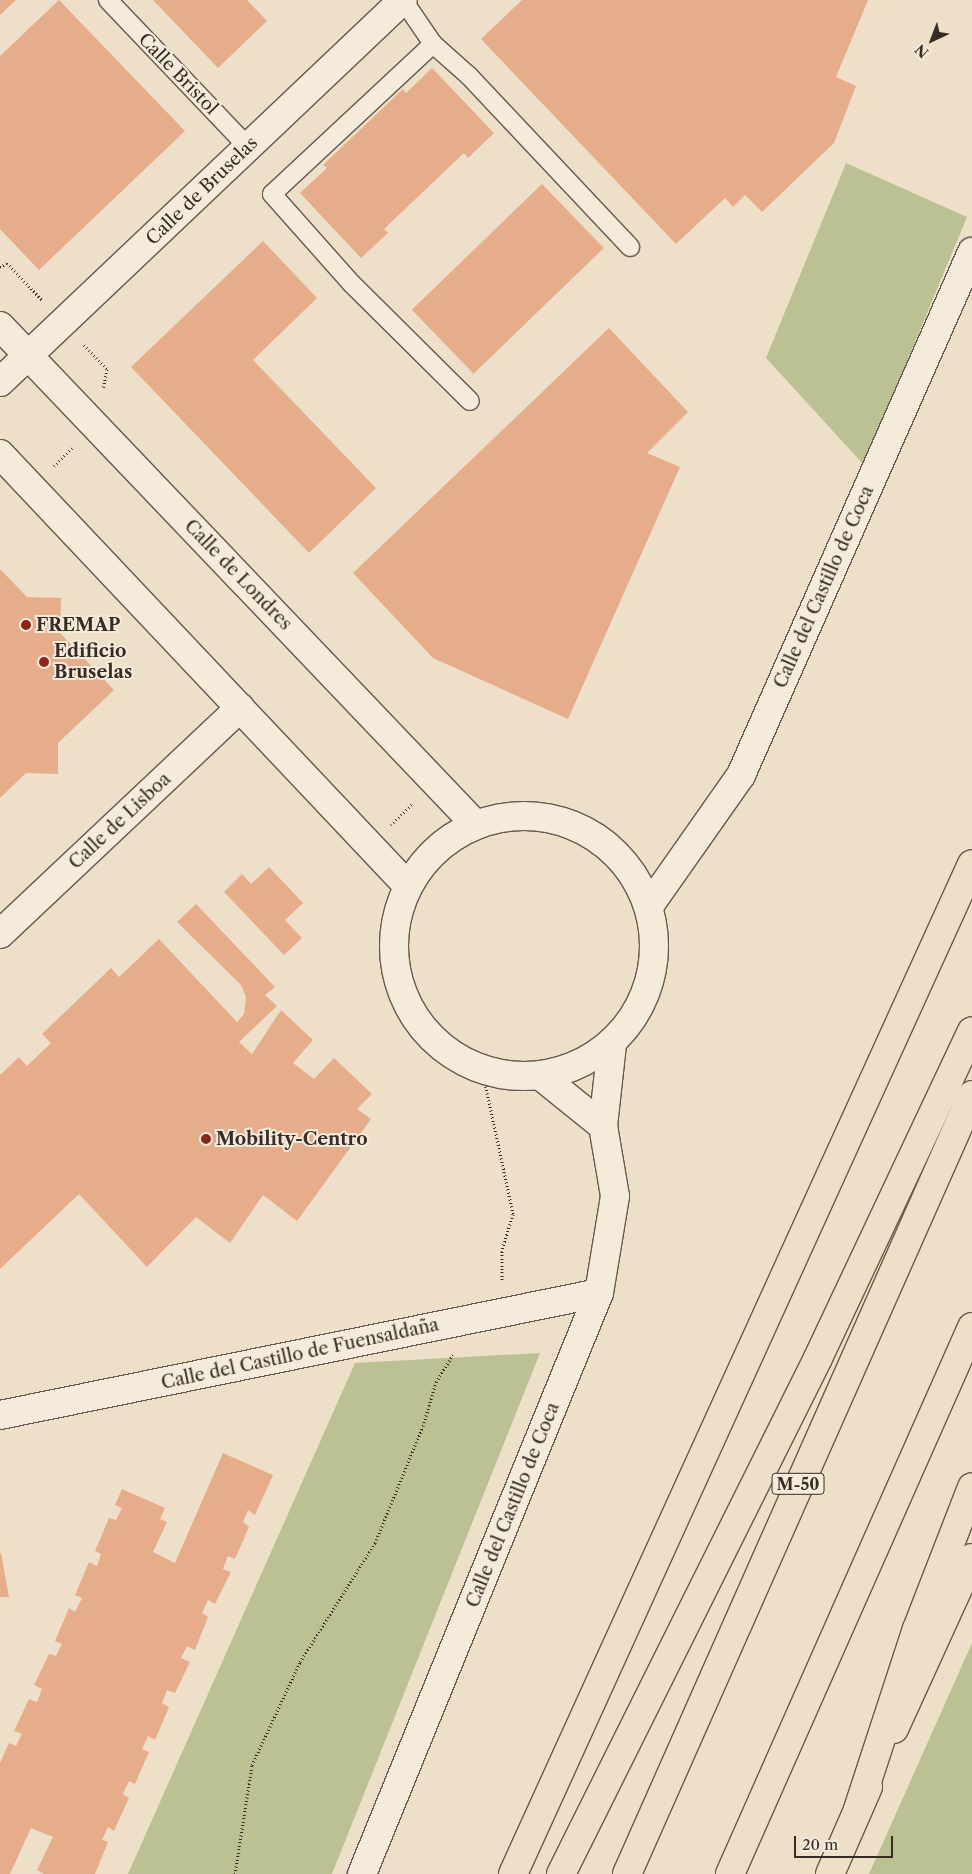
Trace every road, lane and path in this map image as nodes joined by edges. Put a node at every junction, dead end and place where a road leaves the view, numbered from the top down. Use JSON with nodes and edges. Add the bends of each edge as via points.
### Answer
{"nodes":[{"id":1,"x":108,"y":0,"type":"edge"},
{"id":2,"x":403,"y":0,"type":"edge"},
{"id":3,"x":434,"y":44,"type":"junction"},
{"id":4,"x":248,"y":147,"type":"junction"},
{"id":5,"x":630,"y":247,"type":"dead end"},
{"id":6,"x":972,"y":252,"type":"edge"},
{"id":7,"x":0,"y":326,"type":"edge"},
{"id":8,"x":28,"y":355,"type":"junction"},
{"id":9,"x":0,"y":382,"type":"edge"},
{"id":10,"x":470,"y":400,"type":"dead end"},
{"id":11,"x":0,"y":454,"type":"edge"},
{"id":12,"x":240,"y":708,"type":"junction"},
{"id":13,"x":435,"y":781,"type":"junction"},
{"id":14,"x":475,"y":824,"type":"junction"},
{"id":15,"x":370,"y":846,"type":"junction"},
{"id":16,"x":971,"y":865,"type":"edge"},
{"id":17,"x":407,"y":885,"type":"junction"},
{"id":18,"x":649,"y":906,"type":"junction"},
{"id":19,"x":0,"y":934,"type":"edge"},
{"id":20,"x":972,"y":1031,"type":"edge"},
{"id":21,"x":612,"y":1044,"type":"junction"},
{"id":22,"x":482,"y":1069,"type":"junction"},
{"id":23,"x":541,"y":1076,"type":"junction"},
{"id":24,"x":972,"y":1095,"type":"edge"},
{"id":25,"x":603,"y":1126,"type":"junction"},
{"id":26,"x":599,"y":1293,"type":"junction"},
{"id":27,"x":503,"y":1312,"type":"junction"},
{"id":28,"x":972,"y":1327,"type":"edge"},
{"id":29,"x":458,"y":1351,"type":"dead end"},
{"id":30,"x":0,"y":1415,"type":"edge"},
{"id":31,"x":972,"y":1487,"type":"edge"},
{"id":32,"x":972,"y":1558,"type":"edge"},
{"id":33,"x":858,"y":1809,"type":"junction"},
{"id":34,"x":235,"y":1874,"type":"edge"},
{"id":35,"x":362,"y":1874,"type":"edge"},
{"id":36,"x":513,"y":1874,"type":"edge"},
{"id":37,"x":561,"y":1874,"type":"edge"},
{"id":38,"x":627,"y":1874,"type":"edge"},
{"id":39,"x":730,"y":1874,"type":"edge"},
{"id":40,"x":830,"y":1874,"type":"edge"}],
"edges":[{"from":1,"to":4,"type":"lane","name":"Calle Bristol"},
{"from":2,"to":3,"type":"lane"},
{"from":2,"to":4,"type":"street","name":"Calle de Bruselas"},
{"from":3,"to":5,"type":"lane","via":[[469,76]]},
{"from":3,"to":10,"type":"lane","via":[[272,194],[352,284]]},
{"from":4,"to":8,"type":"street","name":"Calle de Bruselas"},
{"from":6,"to":18,"type":"street","name":"Calle del Castillo de Coca","via":[[741,775]]},
{"from":7,"to":8,"type":"street","name":"Calle de Londres"},
{"from":8,"to":9,"type":"street","name":"Calle de Bruselas"},
{"from":8,"to":13,"type":"street","name":"Calle de Londres"},
{"from":11,"to":12,"type":"street"},
{"from":12,"to":15,"type":"street"},
{"from":12,"to":19,"type":"street","name":"Calle de Lisboa"},
{"from":13,"to":14,"type":"street","name":"Calle de Londres"},
{"from":13,"to":15,"type":"path"},
{"from":14,"to":17,"type":"street","via":[[435,848]]},
{"from":14,"to":18,"type":"street","via":[[517,814],[560,819],[598,838],[629,868]]},
{"from":15,"to":17,"type":"street"},
{"from":16,"to":36,"type":"highway"},
{"from":17,"to":22,"type":"street","via":[[393,930],[396,978],[416,1021],[450,1054]]},
{"from":18,"to":21,"type":"street","via":[[655,943],[651,980],[636,1015]]},
{"from":20,"to":37,"type":"highway","via":[[818,1358]]},
{"from":21,"to":23,"type":"street","via":[[579,1066]]},
{"from":21,"to":25,"type":"street","name":"Calle del Castillo de Coca"},
{"from":22,"to":23,"type":"street","via":[[493,1074]]},
{"from":22,"to":27,"type":"path","via":[[513,1214],[502,1250]]},
{"from":23,"to":25,"type":"street"},
{"from":24,"to":38,"type":"highway","number":"M-50"},
{"from":25,"to":26,"type":"street","name":"Calle del Castillo de Coca","via":[[615,1196]]},
{"from":26,"to":27,"type":"street","name":"Calle del Castillo de Fuensaldaña"},
{"from":26,"to":35,"type":"street","name":"Calle del Castillo de Coca"},
{"from":27,"to":30,"type":"street","name":"Calle del Castillo de Fuensaldaña"},
{"from":28,"to":39,"type":"highway"},
{"from":29,"to":34,"type":"path","via":[[436,1382],[423,1426],[375,1542],[300,1662],[252,1765]]},
{"from":31,"to":33,"type":"highway","via":[[917,1629]]},
{"from":32,"to":33,"type":"highway"},
{"from":33,"to":40,"type":"highway"}]}
